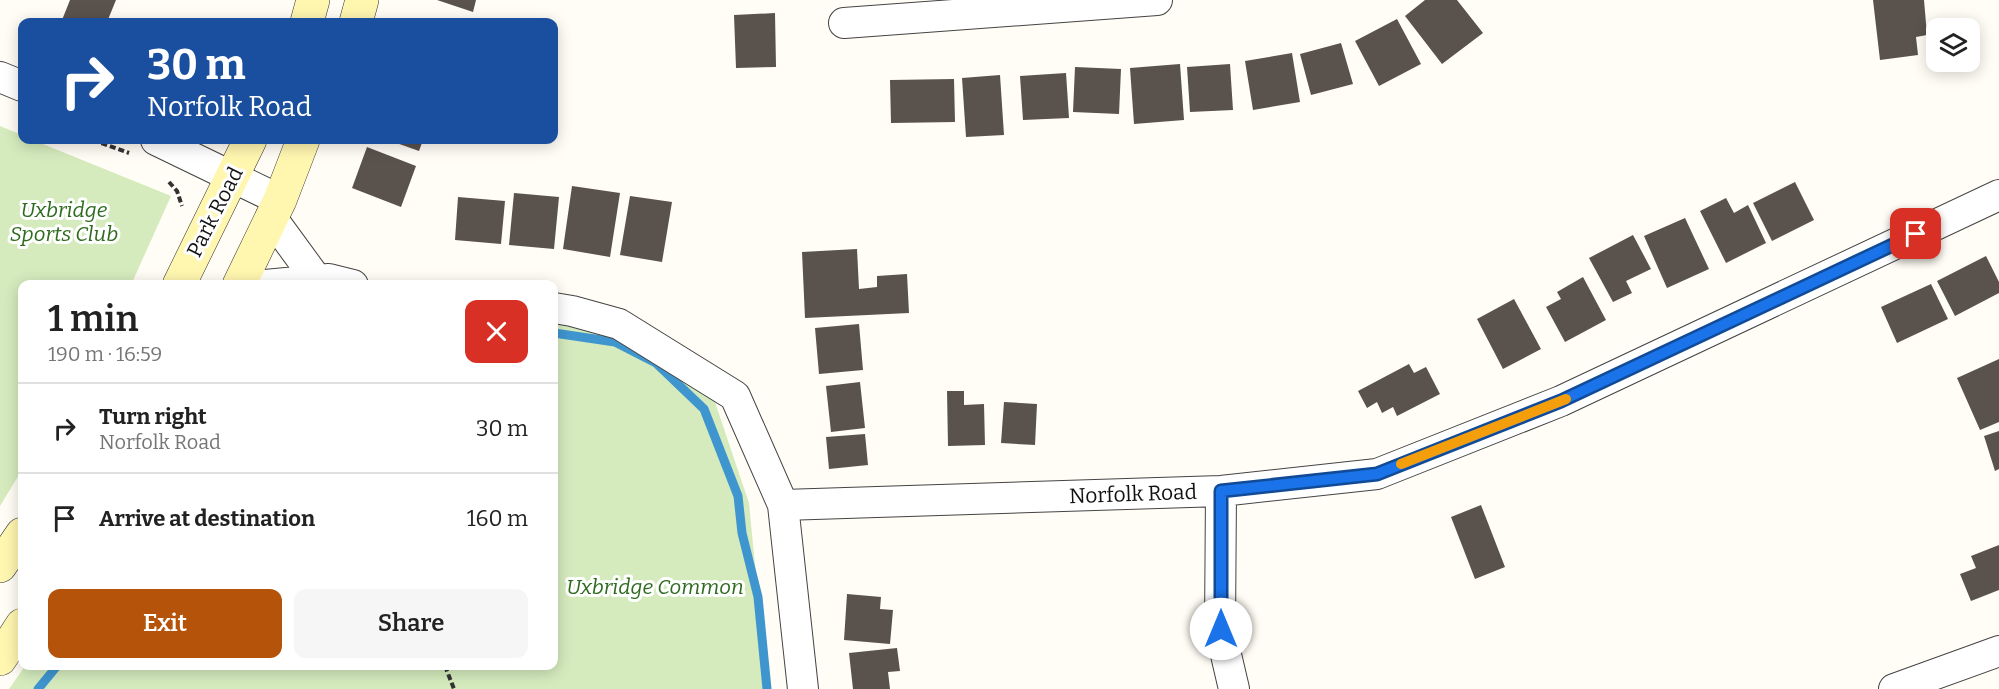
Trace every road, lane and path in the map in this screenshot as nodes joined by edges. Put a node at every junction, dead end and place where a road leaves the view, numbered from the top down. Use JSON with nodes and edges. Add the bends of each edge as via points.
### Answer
{"nodes":[{"id":1,"x":313,"y":0,"type":"edge"},
{"id":2,"x":362,"y":0,"type":"edge"},
{"id":3,"x":1157,"y":0,"type":"edge"},
{"id":4,"x":308,"y":18,"type":"edge"},
{"id":5,"x":357,"y":18,"type":"edge"},
{"id":6,"x":844,"y":23,"type":"dead end"},
{"id":7,"x":0,"y":77,"type":"edge"},
{"id":8,"x":18,"y":84,"type":"edge"},
{"id":9,"x":120,"y":144,"type":"edge"},
{"id":10,"x":248,"y":144,"type":"edge"},
{"id":11,"x":301,"y":144,"type":"edge"},
{"id":12,"x":146,"y":148,"type":"edge"},
{"id":13,"x":233,"y":176,"type":"junction"},
{"id":14,"x":168,"y":180,"type":"dead end"},
{"id":15,"x":1999,"y":195,"type":"edge"},
{"id":16,"x":276,"y":208,"type":"junction"},
{"id":17,"x":183,"y":212,"type":"dead end"},
{"id":18,"x":181,"y":280,"type":"edge"},
{"id":19,"x":241,"y":280,"type":"edge"},
{"id":20,"x":316,"y":280,"type":"joint"},
{"id":21,"x":333,"y":280,"type":"edge"},
{"id":22,"x":558,"y":309,"type":"edge"},
{"id":23,"x":1221,"y":491,"type":"junction"},
{"id":24,"x":783,"y":505,"type":"junction"},
{"id":25,"x":18,"y":540,"type":"edge"},
{"id":26,"x":0,"y":566,"type":"edge"},
{"id":27,"x":18,"y":631,"type":"edge"},
{"id":28,"x":1999,"y":651,"type":"edge"},
{"id":29,"x":0,"y":659,"type":"edge"},
{"id":30,"x":447,"y":670,"type":"edge"},
{"id":31,"x":454,"y":689,"type":"edge"},
{"id":32,"x":803,"y":689,"type":"edge"},
{"id":33,"x":1234,"y":689,"type":"edge"},
{"id":34,"x":1894,"y":689,"type":"edge"}],
"edges":[{"from":1,"to":4,"type":"main road"},
{"from":2,"to":5,"type":"main road"},
{"from":3,"to":6,"type":"street"},
{"from":7,"to":8,"type":"street"},
{"from":9,"to":12,"type":"path"},
{"from":10,"to":13,"type":"main road","name":"Park Road"},
{"from":11,"to":16,"type":"main road"},
{"from":12,"to":13,"type":"street"},
{"from":13,"to":16,"type":"street"},
{"from":13,"to":18,"type":"main road","name":"Park Road"},
{"from":14,"to":17,"type":"path","via":[[177,191]]},
{"from":15,"to":23,"type":"street","name":"Norfolk Road","via":[[1561,401],[1377,474]]},
{"from":16,"to":19,"type":"main road"},
{"from":16,"to":20,"type":"street"},
{"from":20,"to":21,"type":"street"},
{"from":22,"to":24,"type":"street","via":[[619,324],[735,396]]},
{"from":23,"to":24,"type":"street","name":"Norfolk Road"},
{"from":23,"to":33,"type":"street","via":[[1221,629]]},
{"from":24,"to":32,"type":"street"},
{"from":25,"to":26,"type":"main road"},
{"from":27,"to":29,"type":"main road"},
{"from":28,"to":34,"type":"street"},
{"from":30,"to":31,"type":"path"}]}
